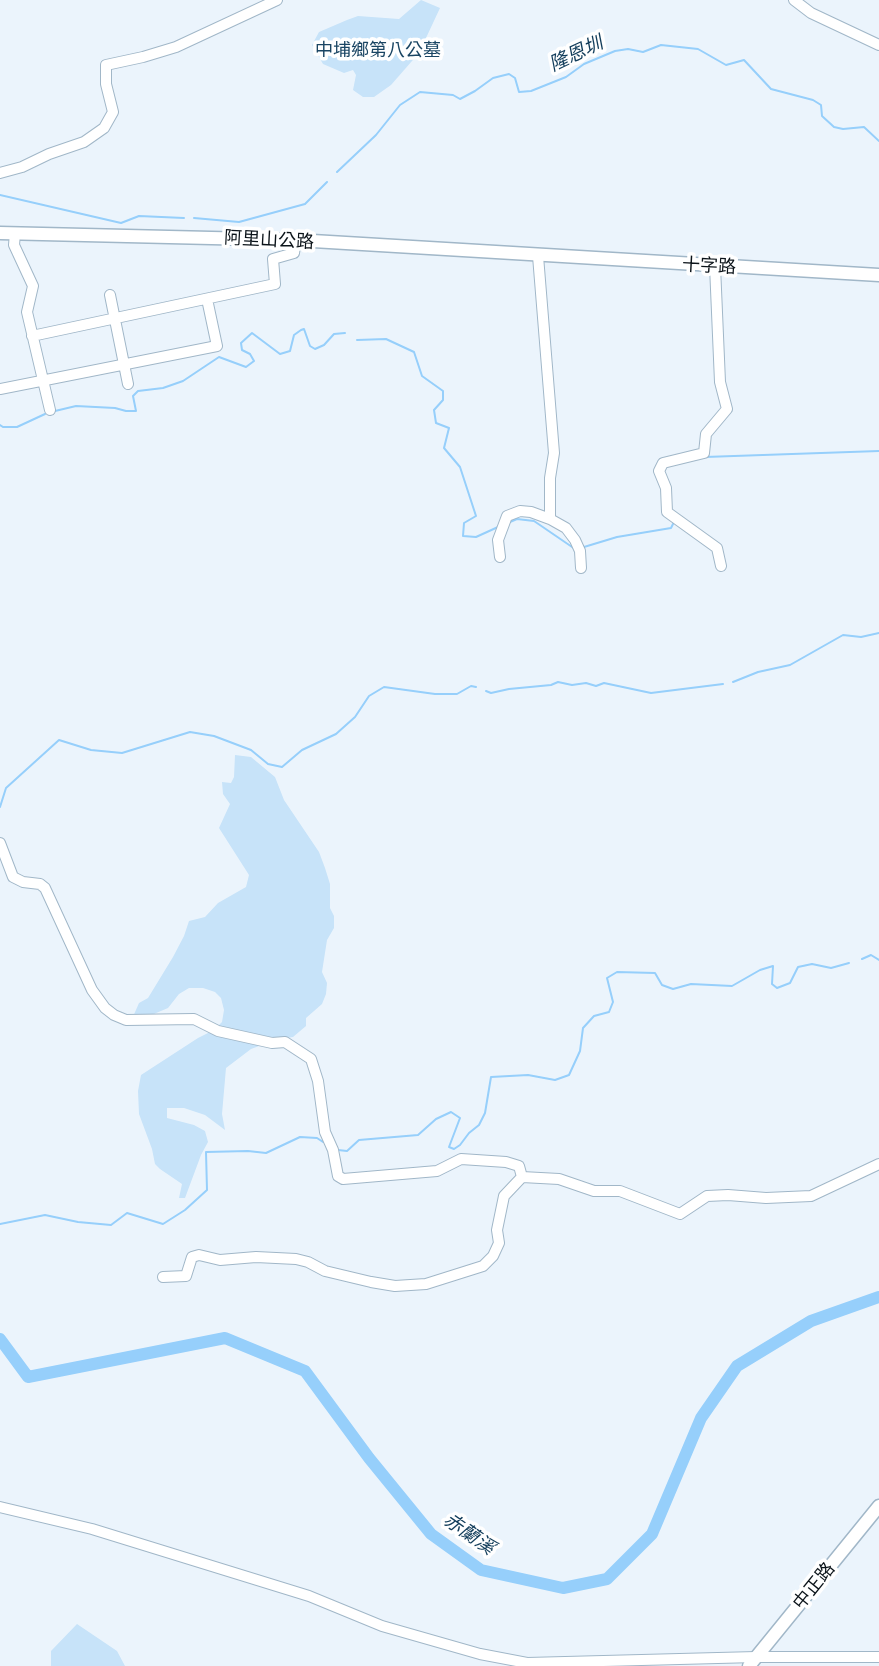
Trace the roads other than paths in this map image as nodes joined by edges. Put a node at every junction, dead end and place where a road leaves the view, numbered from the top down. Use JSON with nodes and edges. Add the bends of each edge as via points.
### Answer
{"nodes":[{"id":1,"x":277,"y":0,"type":"edge"},
{"id":2,"x":794,"y":0,"type":"edge"},
{"id":3,"x":879,"y":45,"type":"edge"},
{"id":4,"x":0,"y":173,"type":"edge"},
{"id":5,"x":0,"y":233,"type":"edge"},
{"id":6,"x":15,"y":233,"type":"junction"},
{"id":7,"x":296,"y":240,"type":"junction"},
{"id":8,"x":538,"y":256,"type":"junction"},
{"id":9,"x":715,"y":266,"type":"junction"},
{"id":10,"x":879,"y":275,"type":"edge"},
{"id":11,"x":110,"y":295,"type":"dead end"},
{"id":12,"x":207,"y":299,"type":"junction"},
{"id":13,"x":115,"y":318,"type":"junction"},
{"id":14,"x":32,"y":336,"type":"junction"},
{"id":15,"x":124,"y":365,"type":"junction"},
{"id":16,"x":44,"y":381,"type":"junction"},
{"id":17,"x":128,"y":384,"type":"dead end"},
{"id":18,"x":0,"y":389,"type":"edge"},
{"id":19,"x":50,"y":410,"type":"dead end"},
{"id":20,"x":550,"y":519,"type":"junction"},
{"id":21,"x":500,"y":557,"type":"dead end"},
{"id":22,"x":721,"y":566,"type":"dead end"},
{"id":23,"x":581,"y":568,"type":"dead end"},
{"id":24,"x":0,"y":843,"type":"edge"},
{"id":25,"x":879,"y":1164,"type":"edge"},
{"id":26,"x":522,"y":1177,"type":"junction"},
{"id":27,"x":163,"y":1277,"type":"dead end"},
{"id":28,"x":879,"y":1506,"type":"edge"},
{"id":29,"x":0,"y":1507,"type":"edge"},
{"id":30,"x":879,"y":1516,"type":"edge"},
{"id":31,"x":879,"y":1657,"type":"edge"},
{"id":32,"x":757,"y":1662,"type":"edge"}],
"edges":[{"from":1,"to":4,"type":"street","via":[[184,43],[106,65],[113,112],[104,128],[85,142]]},
{"from":2,"to":3,"type":"street","via":[[811,13]]},
{"from":5,"to":6,"type":"main road","name":"阿里山公路"},
{"from":6,"to":7,"type":"main road","name":"阿里山公路"},
{"from":6,"to":14,"type":"street","via":[[14,245],[33,286],[27,312]]},
{"from":7,"to":8,"type":"main road","name":"阿里山公路"},
{"from":7,"to":12,"type":"street","via":[[295,253],[273,259],[275,284]]},
{"from":8,"to":9,"type":"main road","name":"十字路"},
{"from":8,"to":20,"type":"street","via":[[554,453]]},
{"from":9,"to":10,"type":"main road","name":"十字路"},
{"from":9,"to":22,"type":"street","via":[[720,382],[727,409],[706,435],[704,453],[663,463],[659,471],[666,488],[667,512],[717,548]]},
{"from":11,"to":13,"type":"street"},
{"from":12,"to":13,"type":"street"},
{"from":12,"to":15,"type":"street","via":[[217,346]]},
{"from":13,"to":14,"type":"street"},
{"from":13,"to":15,"type":"street"},
{"from":14,"to":16,"type":"street"},
{"from":15,"to":16,"type":"street"},
{"from":15,"to":17,"type":"street"},
{"from":16,"to":18,"type":"street"},
{"from":16,"to":19,"type":"street"},
{"from":20,"to":21,"type":"street","via":[[520,511],[507,516],[498,540]]},
{"from":20,"to":23,"type":"street","via":[[575,540]]},
{"from":24,"to":26,"type":"street","via":[[13,877],[45,888],[92,990],[114,1015],[125,1020],[194,1019],[218,1031],[285,1042],[311,1059],[338,1176],[437,1171],[461,1159],[506,1162],[519,1166]]},
{"from":25,"to":26,"type":"street","via":[[811,1196],[707,1196],[680,1214],[620,1191],[594,1191],[559,1179]]},
{"from":26,"to":27,"type":"street","via":[[504,1196],[499,1243],[493,1256],[483,1266],[426,1283],[395,1286],[371,1282],[296,1259],[220,1260],[199,1255],[192,1257],[186,1276]]},
{"from":28,"to":32,"type":"main road","name":"中正路"},
{"from":29,"to":32,"type":"street","via":[[92,1529],[480,1654],[527,1663]]},
{"from":30,"to":32,"type":"main road","name":"中正路"},
{"from":31,"to":32,"type":"street"}]}
